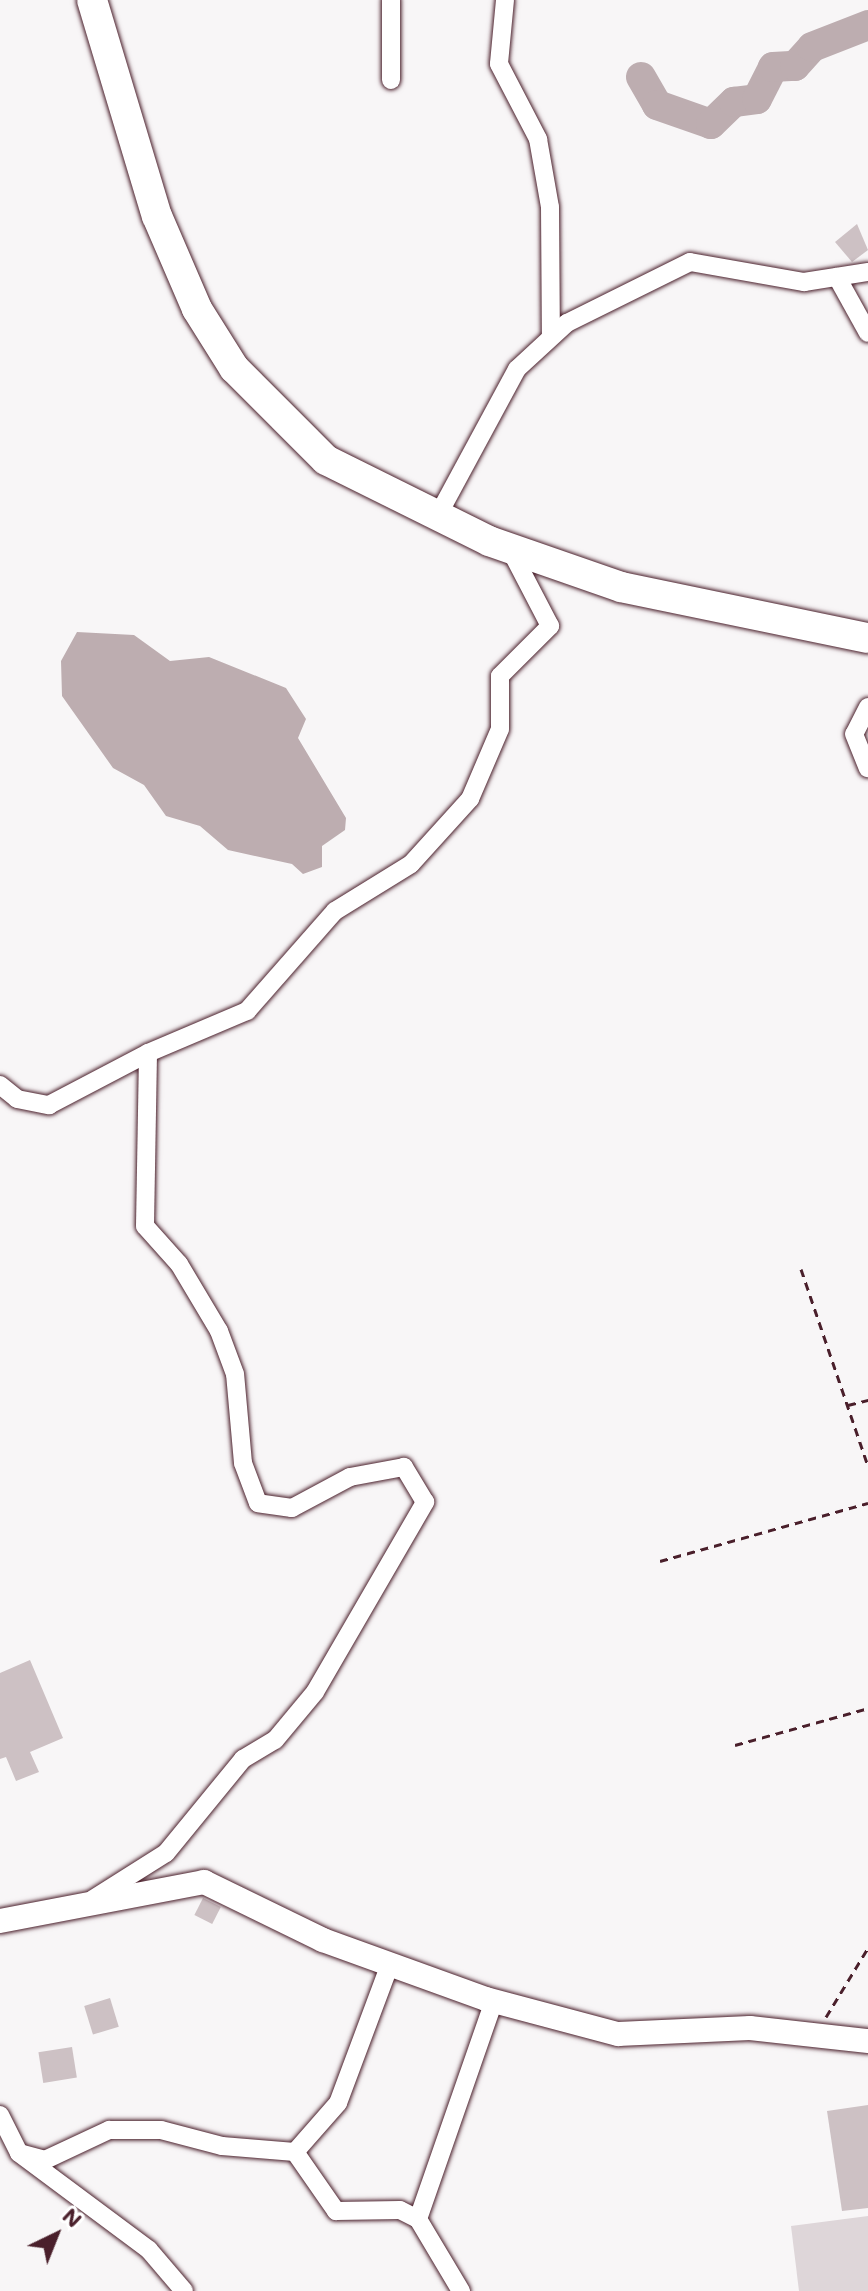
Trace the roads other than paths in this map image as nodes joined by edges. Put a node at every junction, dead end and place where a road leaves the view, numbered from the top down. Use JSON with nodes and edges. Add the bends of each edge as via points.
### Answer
{"nodes":[{"id":1,"x":391,"y":0,"type":"edge"},
{"id":2,"x":505,"y":0,"type":"edge"},
{"id":3,"x":96,"y":3,"type":"edge"},
{"id":4,"x":391,"y":80,"type":"dead end"},
{"id":5,"x":868,"y":272,"type":"edge"},
{"id":6,"x":837,"y":277,"type":"junction"},
{"id":7,"x":868,"y":333,"type":"edge"},
{"id":8,"x":551,"y":335,"type":"junction"},
{"id":9,"x":437,"y":517,"type":"junction"},
{"id":10,"x":510,"y":549,"type":"junction"},
{"id":11,"x":868,"y":638,"type":"edge"},
{"id":12,"x":868,"y":707,"type":"edge"},
{"id":13,"x":868,"y":768,"type":"edge"},
{"id":14,"x":148,"y":1053,"type":"junction"},
{"id":15,"x":0,"y":1085,"type":"edge"},
{"id":16,"x":74,"y":1911,"type":"junction"},
{"id":17,"x":0,"y":1921,"type":"edge"},
{"id":18,"x":390,"y":1964,"type":"junction"},
{"id":19,"x":494,"y":2001,"type":"junction"},
{"id":20,"x":868,"y":2041,"type":"edge"},
{"id":21,"x":0,"y":2115,"type":"edge"},
{"id":22,"x":9,"y":2144,"type":"edge"},
{"id":23,"x":295,"y":2152,"type":"junction"},
{"id":24,"x":418,"y":2219,"type":"junction"},
{"id":25,"x":184,"y":2291,"type":"edge"},
{"id":26,"x":461,"y":2291,"type":"edge"}],
"edges":[{"from":1,"to":4,"type":"street"},
{"from":2,"to":8,"type":"street","via":[[499,64],[538,139],[550,207]]},
{"from":3,"to":9,"type":"main road","via":[[157,216],[197,309],[234,368],[326,460]]},
{"from":5,"to":6,"type":"street"},
{"from":6,"to":7,"type":"street"},
{"from":6,"to":8,"type":"street","via":[[753,277],[690,262]]},
{"from":8,"to":9,"type":"street","via":[[517,369]]},
{"from":9,"to":10,"type":"main road"},
{"from":10,"to":11,"type":"main road","via":[[621,587]]},
{"from":10,"to":14,"type":"street","via":[[550,626],[500,676],[500,729],[470,799],[411,864],[328,917],[247,1011]]},
{"from":12,"to":13,"type":"street","via":[[854,734]]},
{"from":14,"to":15,"type":"street","via":[[49,1105],[17,1099]]},
{"from":14,"to":16,"type":"street","via":[[145,1226],[179,1264],[219,1331],[235,1374],[243,1463],[258,1503],[292,1508],[350,1477],[404,1467],[425,1502],[315,1692],[275,1740],[243,1759],[166,1853]]},
{"from":16,"to":17,"type":"street"},
{"from":16,"to":18,"type":"street","via":[[204,1882]]},
{"from":18,"to":19,"type":"street"},
{"from":18,"to":23,"type":"street","via":[[338,2103]]},
{"from":19,"to":20,"type":"street","via":[[618,2034],[750,2028]]},
{"from":19,"to":24,"type":"street"},
{"from":21,"to":22,"type":"street"},
{"from":22,"to":23,"type":"street","via":[[45,2160],[109,2130],[161,2130],[222,2146]]},
{"from":22,"to":25,"type":"street","via":[[149,2250]]},
{"from":23,"to":24,"type":"street","via":[[336,2211],[400,2210]]},
{"from":24,"to":26,"type":"street"}]}
